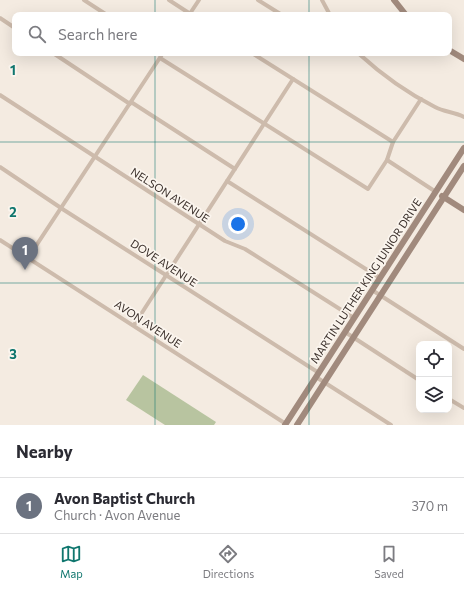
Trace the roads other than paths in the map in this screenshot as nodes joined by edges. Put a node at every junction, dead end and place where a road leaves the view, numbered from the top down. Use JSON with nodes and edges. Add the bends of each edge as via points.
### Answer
{"nodes":[{"id":1,"x":84,"y":0,"type":"edge"},
{"id":2,"x":169,"y":0,"type":"edge"},
{"id":3,"x":199,"y":0,"type":"edge"},
{"id":4,"x":258,"y":0,"type":"edge"},
{"id":5,"x":322,"y":0,"type":"edge"},
{"id":6,"x":394,"y":0,"type":"edge"},
{"id":7,"x":102,"y":12,"type":"edge"},
{"id":8,"x":187,"y":12,"type":"edge"},
{"id":9,"x":191,"y":12,"type":"edge"},
{"id":10,"x":277,"y":12,"type":"edge"},
{"id":11,"x":328,"y":12,"type":"edge"},
{"id":12,"x":404,"y":12,"type":"edge"},
{"id":13,"x":0,"y":18,"type":"edge"},
{"id":14,"x":12,"y":26,"type":"edge"},
{"id":15,"x":452,"y":52,"type":"edge"},
{"id":16,"x":58,"y":56,"type":"edge"},
{"id":17,"x":257,"y":56,"type":"edge"},
{"id":18,"x":361,"y":56,"type":"edge"},
{"id":19,"x":160,"y":58,"type":"joint"},
{"id":20,"x":464,"y":59,"type":"edge"},
{"id":21,"x":293,"y":79,"type":"junction"},
{"id":22,"x":1,"y":97,"type":"edge"},
{"id":23,"x":421,"y":99,"type":"junction"},
{"id":24,"x":131,"y":103,"type":"junction"},
{"id":25,"x":464,"y":117,"type":"edge"},
{"id":26,"x":265,"y":124,"type":"junction"},
{"id":27,"x":393,"y":142,"type":"junction"},
{"id":28,"x":464,"y":148,"type":"edge"},
{"id":29,"x":95,"y":157,"type":"junction"},
{"id":30,"x":387,"y":160,"type":"junction"},
{"id":31,"x":464,"y":166,"type":"edge"},
{"id":32,"x":0,"y":168,"type":"edge"},
{"id":33,"x":235,"y":169,"type":"junction"},
{"id":34,"x":228,"y":181,"type":"junction"},
{"id":35,"x":436,"y":192,"type":"junction"},
{"id":36,"x":444,"y":197,"type":"junction"},
{"id":37,"x":60,"y":208,"type":"junction"},
{"id":38,"x":464,"y":210,"type":"edge"},
{"id":39,"x":199,"y":224,"type":"junction"},
{"id":40,"x":0,"y":240,"type":"edge"},
{"id":41,"x":28,"y":258,"type":"junction"},
{"id":42,"x":166,"y":276,"type":"junction"},
{"id":43,"x":380,"y":278,"type":"junction"},
{"id":44,"x":372,"y":290,"type":"junction"},
{"id":45,"x":380,"y":296,"type":"junction"},
{"id":46,"x":354,"y":318,"type":"junction"},
{"id":47,"x":134,"y":325,"type":"junction"},
{"id":48,"x":345,"y":332,"type":"junction"},
{"id":49,"x":353,"y":338,"type":"junction"},
{"id":50,"x":464,"y":349,"type":"edge"},
{"id":51,"x":317,"y":375,"type":"junction"},
{"id":52,"x":416,"y":378,"type":"edge"},
{"id":53,"x":325,"y":382,"type":"junction"},
{"id":54,"x":452,"y":401,"type":"edge"},
{"id":55,"x":464,"y":408,"type":"edge"},
{"id":56,"x":287,"y":423,"type":"edge"},
{"id":57,"x":297,"y":425,"type":"edge"},
{"id":58,"x":391,"y":425,"type":"edge"}],
"edges":[{"from":1,"to":7,"type":"street"},
{"from":2,"to":8,"type":"street"},
{"from":3,"to":9,"type":"street"},
{"from":4,"to":10,"type":"street"},
{"from":5,"to":11,"type":"street"},
{"from":6,"to":12,"type":"main road"},
{"from":13,"to":14,"type":"street"},
{"from":15,"to":20,"type":"main road"},
{"from":16,"to":24,"type":"street"},
{"from":17,"to":21,"type":"street"},
{"from":18,"to":23,"type":"street","via":[[382,74]]},
{"from":19,"to":24,"type":"street"},
{"from":19,"to":26,"type":"street"},
{"from":21,"to":26,"type":"street"},
{"from":21,"to":27,"type":"street"},
{"from":22,"to":29,"type":"street","name":"NELSON AVENUE"},
{"from":23,"to":25,"type":"street","via":[[436,108]]},
{"from":23,"to":27,"type":"street"},
{"from":24,"to":29,"type":"street"},
{"from":24,"to":33,"type":"street"},
{"from":26,"to":30,"type":"street","via":[[368,189]]},
{"from":26,"to":33,"type":"street"},
{"from":27,"to":30,"type":"street"},
{"from":28,"to":35,"type":"main road","name":"MARTIN LUTHER KING JUNIOR DRIVE"},
{"from":29,"to":37,"type":"street"},
{"from":29,"to":39,"type":"street","name":"NELSON AVENUE"},
{"from":30,"to":35,"type":"street"},
{"from":31,"to":36,"type":"main road","name":"MARTIN LUTHER KING JUNIOR DRIVE"},
{"from":32,"to":37,"type":"street","name":"DOVE AVENUE"},
{"from":33,"to":34,"type":"street"},
{"from":34,"to":39,"type":"street"},
{"from":34,"to":43,"type":"street"},
{"from":35,"to":36,"type":"main road"},
{"from":35,"to":43,"type":"main road","name":"MARTIN LUTHER KING JUNIOR DRIVE"},
{"from":36,"to":38,"type":"main road"},
{"from":36,"to":45,"type":"main road","name":"MARTIN LUTHER KING JUNIOR DRIVE"},
{"from":37,"to":41,"type":"street"},
{"from":37,"to":42,"type":"street","name":"DOVE AVENUE"},
{"from":39,"to":42,"type":"street"},
{"from":39,"to":46,"type":"street","name":"NELSON AVENUE","via":[[225,241],[245,249]]},
{"from":40,"to":41,"type":"street","name":"AVON AVENUE"},
{"from":41,"to":47,"type":"street","name":"AVON AVENUE"},
{"from":42,"to":47,"type":"street"},
{"from":42,"to":51,"type":"street","name":"DOVE AVENUE"},
{"from":43,"to":44,"type":"main road","name":"MARTIN LUTHER KING JUNIOR DRIVE"},
{"from":44,"to":45,"type":"street"},
{"from":44,"to":46,"type":"main road","name":"MARTIN LUTHER KING JUNIOR DRIVE"},
{"from":45,"to":49,"type":"main road","name":"MARTIN LUTHER KING JUNIOR DRIVE"},
{"from":45,"to":50,"type":"street"},
{"from":46,"to":48,"type":"main road","name":"MARTIN LUTHER KING JUNIOR DRIVE"},
{"from":47,"to":56,"type":"street","name":"AVON AVENUE"},
{"from":48,"to":49,"type":"street"},
{"from":48,"to":51,"type":"main road","name":"MARTIN LUTHER KING JUNIOR DRIVE"},
{"from":49,"to":52,"type":"street"},
{"from":49,"to":53,"type":"main road","name":"MARTIN LUTHER KING JUNIOR DRIVE"},
{"from":51,"to":53,"type":"street","name":"DOVE AVENUE"},
{"from":51,"to":56,"type":"main road","name":"MARTIN LUTHER KING JUNIOR DRIVE"},
{"from":53,"to":57,"type":"main road","name":"MARTIN LUTHER KING JUNIOR DRIVE"},
{"from":53,"to":58,"type":"street","name":"DOVE AVENUE"},
{"from":54,"to":55,"type":"street"},
{"from":56,"to":57,"type":"street","name":"AVON AVENUE"}]}
